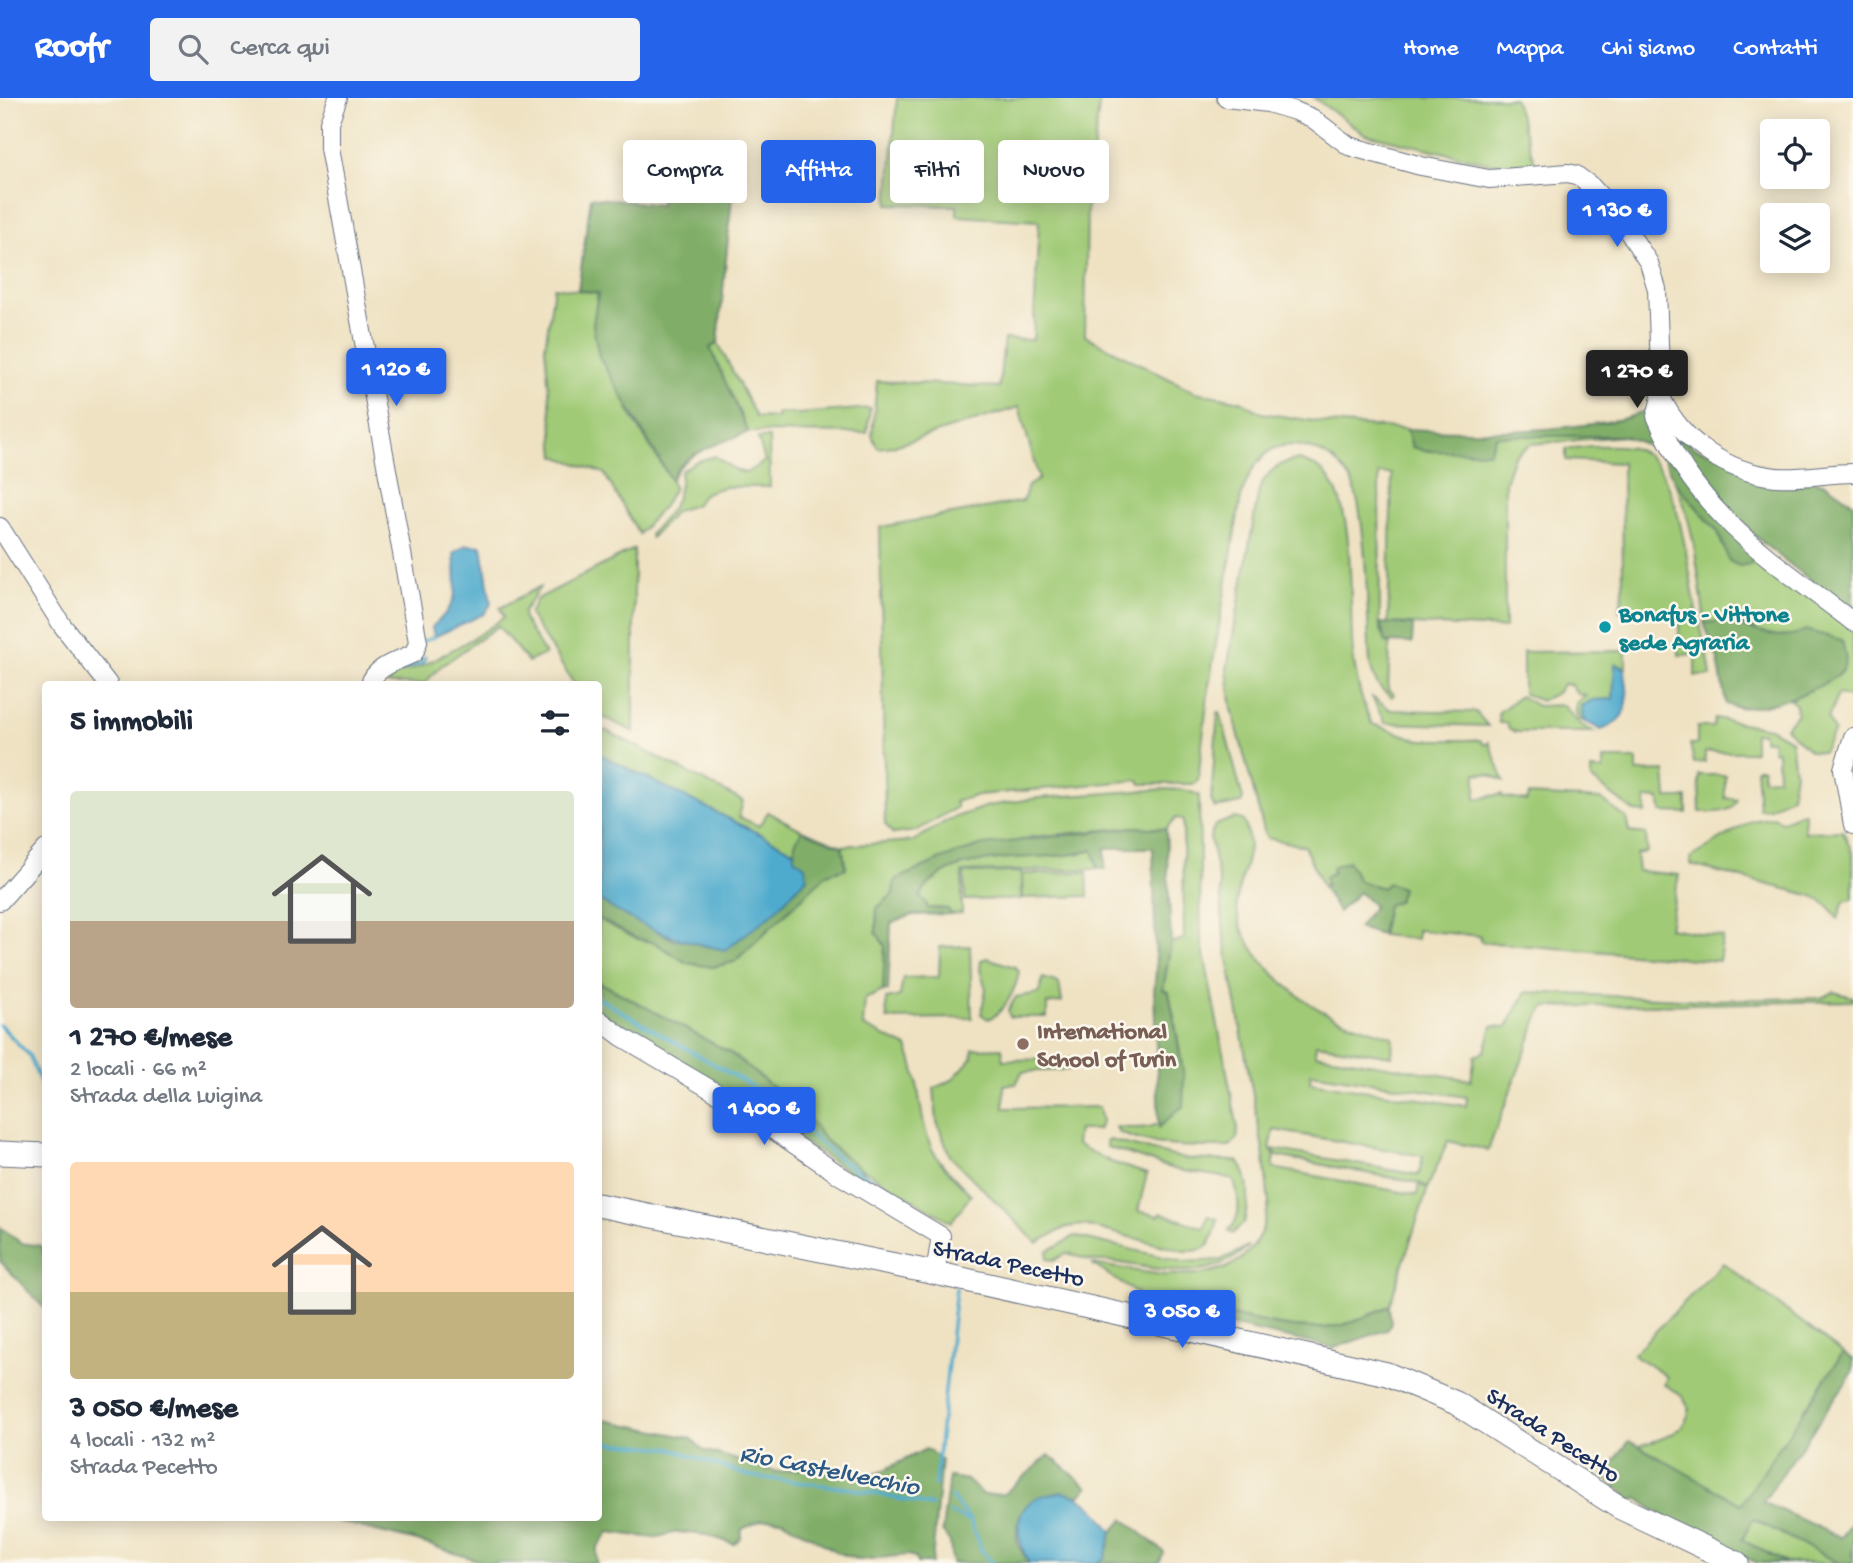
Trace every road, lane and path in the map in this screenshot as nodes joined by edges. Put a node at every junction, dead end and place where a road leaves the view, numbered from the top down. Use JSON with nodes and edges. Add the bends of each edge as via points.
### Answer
{"nodes":[{"id":1,"x":338,"y":98,"type":"edge"},
{"id":2,"x":1226,"y":98,"type":"edge"},
{"id":3,"x":1661,"y":397,"type":"junction"},
{"id":4,"x":1853,"y":473,"type":"edge"},
{"id":5,"x":0,"y":527,"type":"edge"},
{"id":6,"x":1853,"y":622,"type":"edge"},
{"id":7,"x":106,"y":681,"type":"edge"},
{"id":8,"x":370,"y":681,"type":"edge"},
{"id":9,"x":1853,"y":737,"type":"edge"},
{"id":10,"x":1853,"y":825,"type":"edge"},
{"id":11,"x":42,"y":854,"type":"edge"},
{"id":12,"x":0,"y":901,"type":"edge"},
{"id":13,"x":602,"y":1022,"type":"edge"},
{"id":14,"x":0,"y":1153,"type":"edge"},
{"id":15,"x":42,"y":1155,"type":"edge"},
{"id":16,"x":602,"y":1206,"type":"edge"},
{"id":17,"x":935,"y":1273,"type":"junction"},
{"id":18,"x":1737,"y":1563,"type":"edge"}],
"edges":[{"from":1,"to":8,"type":"street","via":[[329,122],[329,148],[418,642],[414,653],[383,668]]},
{"from":2,"to":3,"type":"street","via":[[1295,111],[1349,145],[1421,166],[1489,179],[1568,173],[1583,179],[1618,216],[1654,273]]},
{"from":3,"to":4,"type":"street","via":[[1679,430],[1737,468],[1777,477]]},
{"from":3,"to":6,"type":"street","via":[[1656,410],[1660,424],[1713,509],[1771,561]]},
{"from":5,"to":7,"type":"street","via":[[62,625]]},
{"from":9,"to":10,"type":"street","via":[[1843,769]]},
{"from":11,"to":12,"type":"street"},
{"from":13,"to":17,"type":"street","via":[[941,1236]]},
{"from":14,"to":15,"type":"main road"},
{"from":16,"to":17,"type":"main road","name":"Strada Pecetto"},
{"from":17,"to":18,"type":"main road","name":"Strada Pecetto","via":[[1408,1381],[1456,1403],[1619,1507]]}]}
